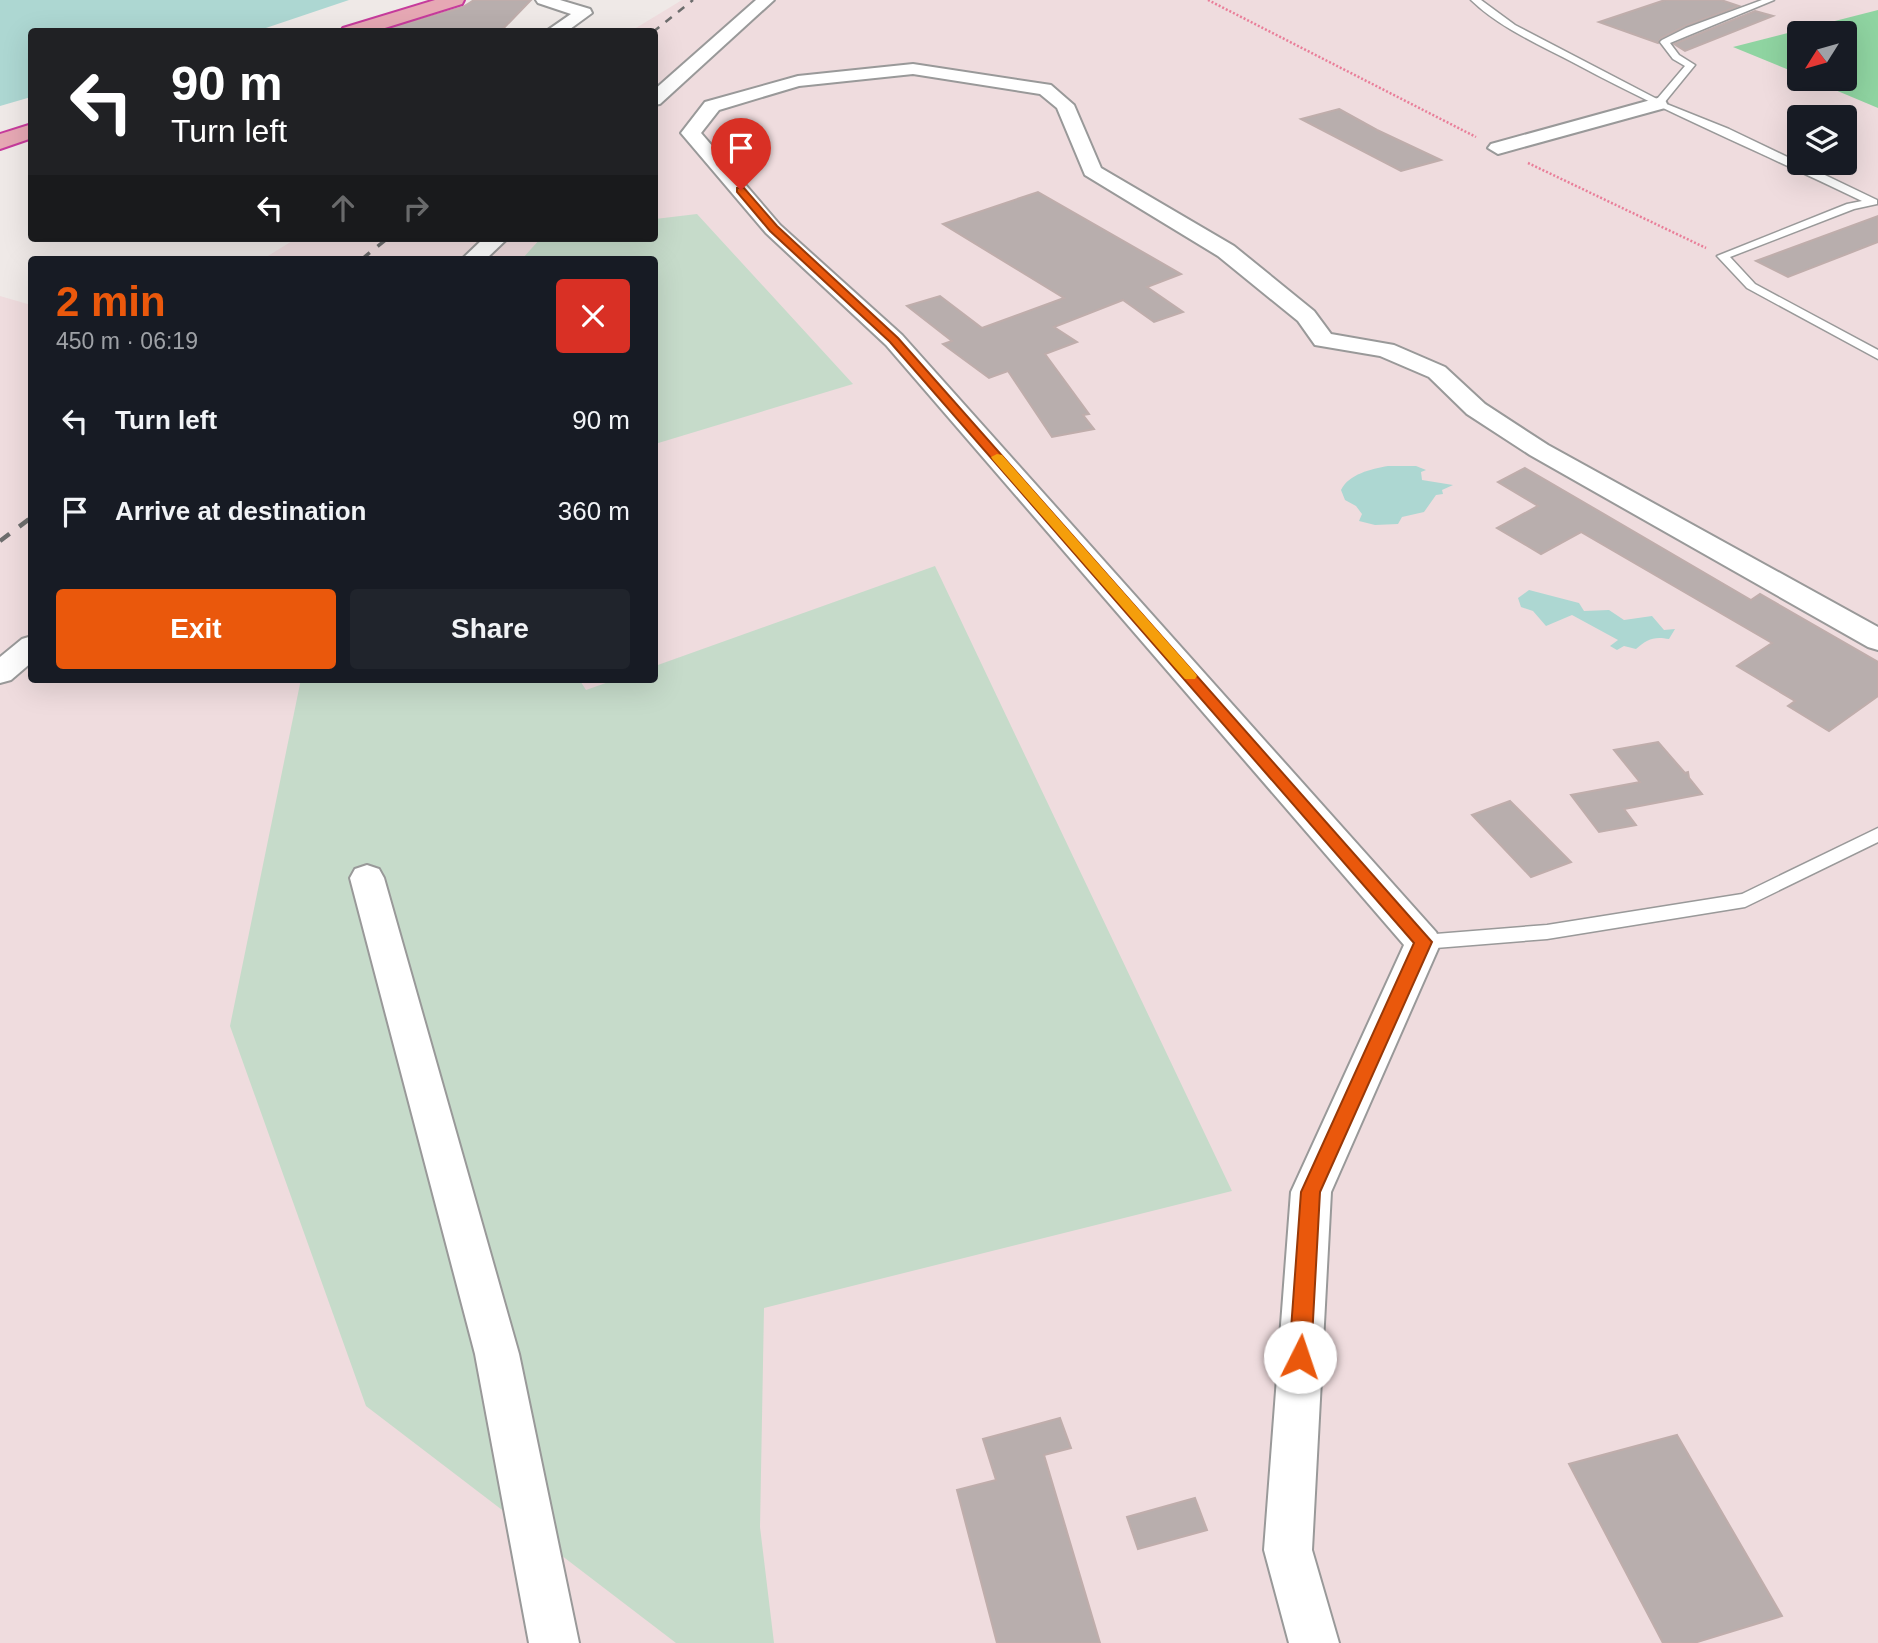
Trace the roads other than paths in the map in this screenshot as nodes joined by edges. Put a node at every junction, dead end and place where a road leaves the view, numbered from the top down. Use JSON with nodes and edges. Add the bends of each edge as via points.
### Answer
{"nodes":[{"id":1,"x":455,"y":0,"type":"edge"},
{"id":2,"x":544,"y":0,"type":"edge"},
{"id":3,"x":766,"y":0,"type":"edge"},
{"id":4,"x":1475,"y":0,"type":"edge"},
{"id":5,"x":1770,"y":0,"type":"edge"},
{"id":6,"x":362,"y":28,"type":"edge"},
{"id":7,"x":560,"y":28,"type":"edge"},
{"id":8,"x":658,"y":96,"type":"edge"},
{"id":9,"x":1658,"y":104,"type":"junction"},
{"id":10,"x":28,"y":132,"type":"edge"},
{"id":11,"x":0,"y":142,"type":"edge"},
{"id":12,"x":1498,"y":148,"type":"road end"},
{"id":13,"x":1875,"y":202,"type":"edge"},
{"id":14,"x":493,"y":242,"type":"edge"},
{"id":15,"x":477,"y":256,"type":"edge"},
{"id":16,"x":1878,"y":355,"type":"edge"},
{"id":17,"x":1878,"y":640,"type":"edge"},
{"id":18,"x":28,"y":650,"type":"edge"},
{"id":19,"x":0,"y":674,"type":"edge"},
{"id":20,"x":1878,"y":834,"type":"edge"},
{"id":21,"x":368,"y":878,"type":"dead end"},
{"id":22,"x":1423,"y":942,"type":"junction"},
{"id":23,"x":554,"y":1643,"type":"edge"},
{"id":24,"x":1314,"y":1643,"type":"edge"}],
"edges":[{"from":1,"to":6,"type":"highway"},
{"from":2,"to":7,"type":"street","via":[[584,13]]},
{"from":3,"to":8,"type":"street"},
{"from":4,"to":9,"type":"lane","via":[[1512,27]]},
{"from":5,"to":9,"type":"lane","via":[[1665,42],[1676,57],[1690,65]]},
{"from":9,"to":12,"type":"street"},
{"from":9,"to":13,"type":"lane"},
{"from":10,"to":11,"type":"highway"},
{"from":13,"to":16,"type":"lane","via":[[1851,206],[1723,256],[1751,286]]},
{"from":14,"to":15,"type":"street"},
{"from":17,"to":22,"type":"street","via":[[1539,450],[1476,409],[1437,372],[1386,350],[1323,340],[1306,316],[1226,251],[1092,172],[1065,105],[1045,89],[913,69],[798,81],[712,106],[691,133],[773,229],[894,340]]},
{"from":18,"to":19,"type":"street"},
{"from":20,"to":22,"type":"lane","via":[[1745,900],[1547,932]]},
{"from":21,"to":23,"type":"street","via":[[497,1354]]},
{"from":22,"to":24,"type":"street","via":[[1311,1192],[1287,1550]]}]}
